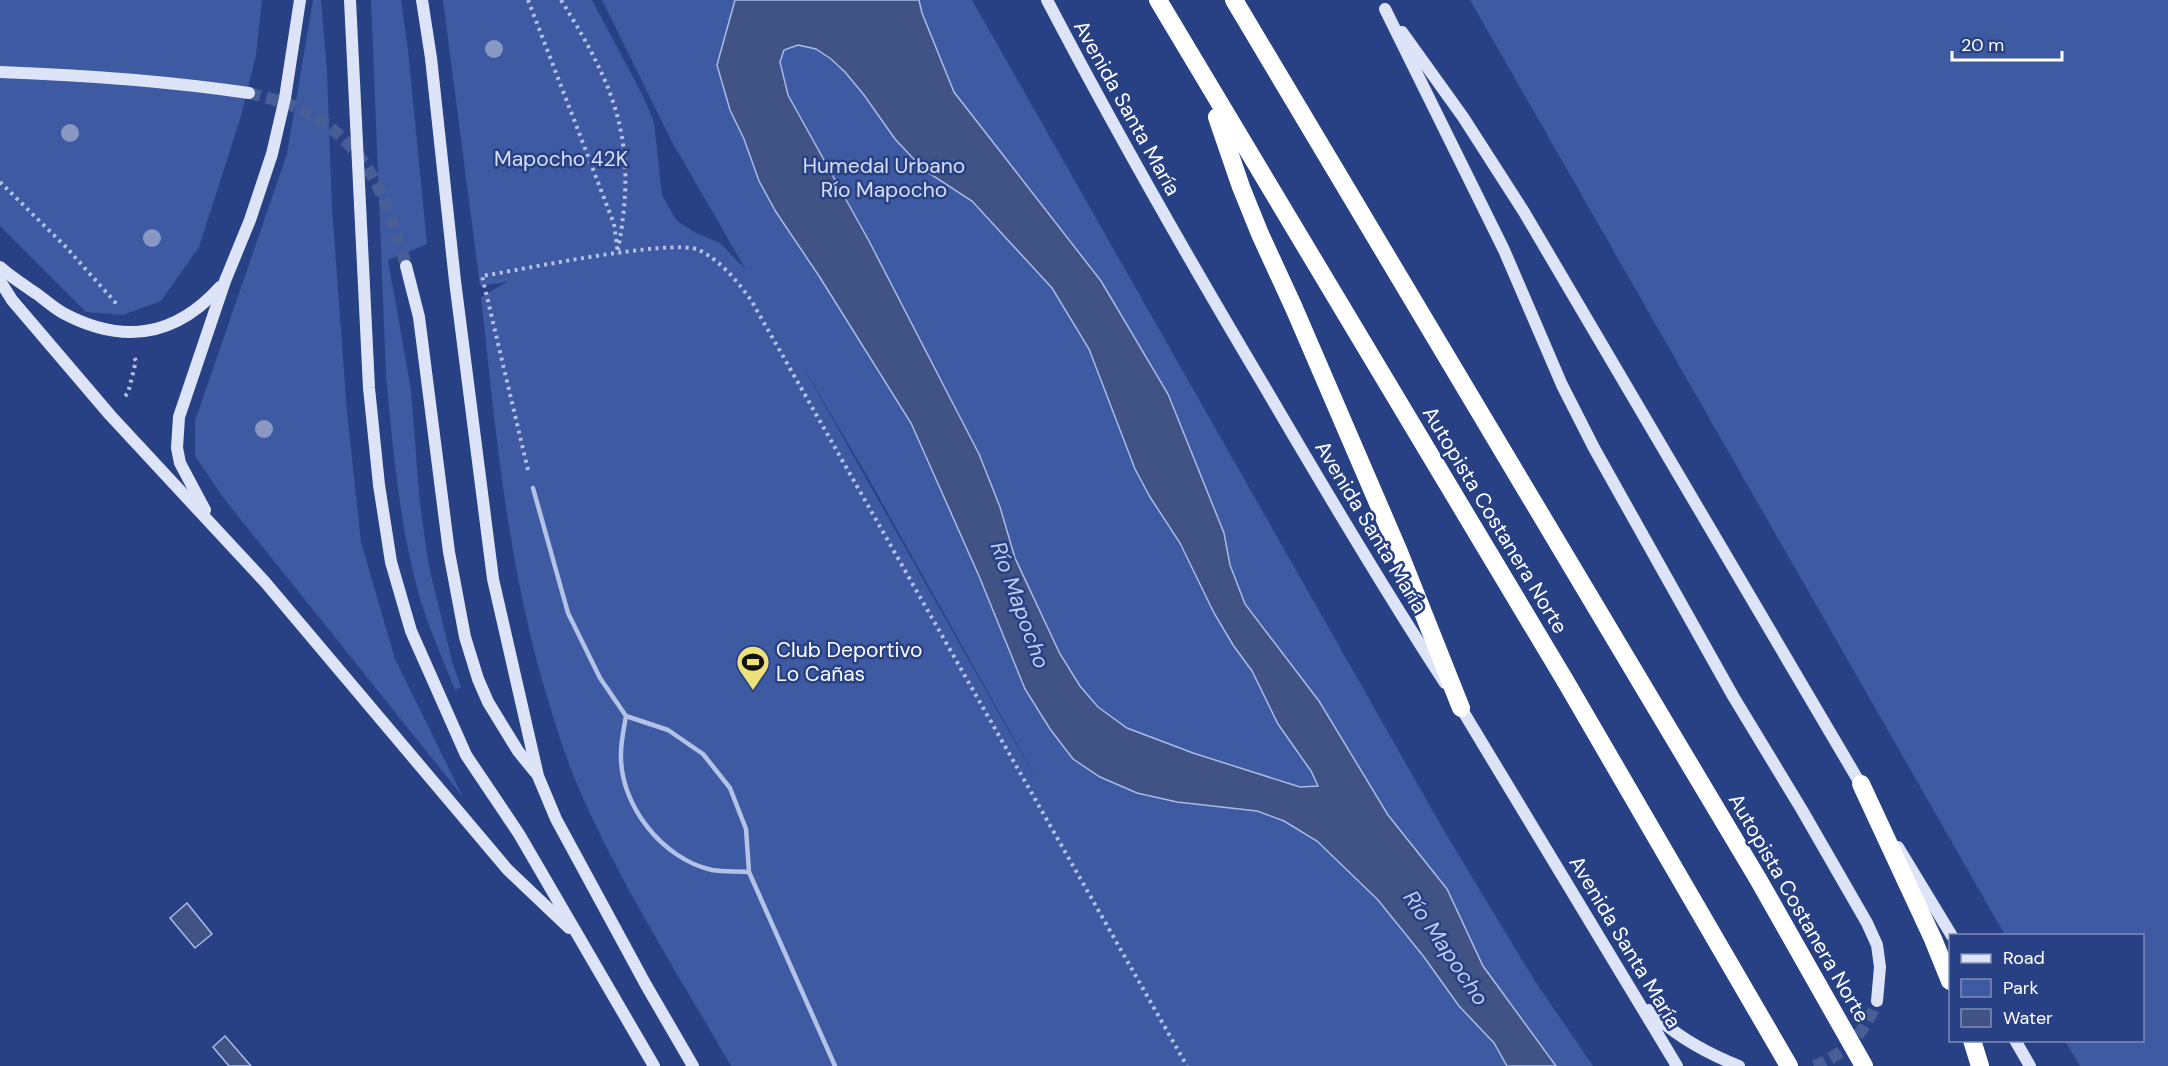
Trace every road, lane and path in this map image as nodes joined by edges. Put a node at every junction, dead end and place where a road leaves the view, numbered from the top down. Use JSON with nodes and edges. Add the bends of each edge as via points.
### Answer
{"nodes":[{"id":1,"x":300,"y":0,"type":"edge"},
{"id":2,"x":350,"y":0,"type":"edge"},
{"id":3,"x":422,"y":0,"type":"edge"},
{"id":4,"x":528,"y":0,"type":"edge"},
{"id":5,"x":561,"y":0,"type":"edge"},
{"id":6,"x":1047,"y":0,"type":"edge"},
{"id":7,"x":1158,"y":0,"type":"edge"},
{"id":8,"x":1234,"y":0,"type":"edge"},
{"id":9,"x":1382,"y":5,"type":"edge"},
{"id":10,"x":0,"y":72,"type":"edge"},
{"id":11,"x":1205,"y":81,"type":"junction"},
{"id":12,"x":249,"y":93,"type":"tunnel mouth"},
{"id":13,"x":0,"y":182,"type":"edge"},
{"id":14,"x":618,"y":254,"type":"junction"},
{"id":15,"x":406,"y":266,"type":"tunnel mouth"},
{"id":16,"x":0,"y":267,"type":"edge"},
{"id":17,"x":0,"y":280,"type":"edge"},
{"id":18,"x":225,"y":281,"type":"junction"},
{"id":19,"x":120,"y":332,"type":"junction"},
{"id":20,"x":110,"y":415,"type":"junction"},
{"id":21,"x":533,"y":488,"type":"joint"},
{"id":22,"x":213,"y":524,"type":"junction"},
{"id":23,"x":1461,"y":708,"type":"junction"},
{"id":24,"x":626,"y":716,"type":"junction"},
{"id":25,"x":538,"y":776,"type":"junction"},
{"id":26,"x":1861,"y":784,"type":"junction"},
{"id":27,"x":749,"y":872,"type":"junction"},
{"id":28,"x":1951,"y":934,"type":"edge"},
{"id":29,"x":579,"y":938,"type":"junction"},
{"id":30,"x":1949,"y":979,"type":"edge"},
{"id":31,"x":1635,"y":996,"type":"junction"},
{"id":32,"x":1877,"y":1001,"type":"tunnel mouth"},
{"id":33,"x":1972,"y":1042,"type":"edge"},
{"id":34,"x":2016,"y":1042,"type":"edge"},
{"id":35,"x":654,"y":1066,"type":"edge"},
{"id":36,"x":693,"y":1066,"type":"edge"},
{"id":37,"x":835,"y":1066,"type":"edge"},
{"id":38,"x":1187,"y":1066,"type":"edge"},
{"id":39,"x":1677,"y":1066,"type":"edge"},
{"id":40,"x":1739,"y":1066,"type":"edge"},
{"id":41,"x":1789,"y":1066,"type":"edge"},
{"id":42,"x":1864,"y":1066,"type":"edge"},
{"id":43,"x":1980,"y":1066,"type":"edge"},
{"id":44,"x":2030,"y":1066,"type":"edge"}],
"edges":[{"from":1,"to":18,"type":"main road","via":[[272,154]]},
{"from":2,"to":29,"type":"main road","via":[[369,388],[378,485],[391,562],[411,631],[466,755],[519,834]]},
{"from":3,"to":25,"type":"main road","via":[[493,579]]},
{"from":4,"to":14,"type":"path","via":[[614,224]]},
{"from":5,"to":14,"type":"path","via":[[612,93],[622,127],[626,193]]},
{"from":6,"to":23,"type":"main road","name":"Avenida Santa María","via":[[1207,290]]},
{"from":7,"to":11,"type":"highway","name":"Autopista Costanera Norte"},
{"from":8,"to":42,"type":"highway","name":"Autopista Costanera Norte","via":[[1758,879]]},
{"from":9,"to":26,"type":"main road","via":[[1463,117],[1524,212]]},
{"from":9,"to":32,"type":"main road","via":[[1504,250],[1594,448],[1733,696],[1867,923],[1877,945],[1880,967]]},
{"from":10,"to":12,"type":"main road","via":[[120,77]]},
{"from":11,"to":23,"type":"highway","via":[[1260,234],[1399,552]]},
{"from":11,"to":41,"type":"highway","name":"Autopista Costanera Norte","via":[[1566,682]]},
{"from":13,"to":19,"type":"path","via":[[115,302]]},
{"from":14,"to":21,"type":"path","via":[[482,276]]},
{"from":14,"to":38,"type":"path","via":[[680,246],[698,250],[726,269],[751,300]]},
{"from":15,"to":25,"type":"main road","via":[[418,317],[449,552],[465,637],[478,679],[500,724]]},
{"from":16,"to":19,"type":"main road","via":[[62,312],[101,329]]},
{"from":17,"to":20,"type":"main road","via":[[12,300]]},
{"from":18,"to":19,"type":"main road","via":[[201,305],[172,323],[149,332]]},
{"from":18,"to":22,"type":"main road","via":[[182,404],[177,432],[180,463]]},
{"from":19,"to":20,"type":"path","via":[[136,361],[128,393]]},
{"from":20,"to":22,"type":"main road"},
{"from":21,"to":24,"type":"lane","via":[[568,613],[600,678]]},
{"from":22,"to":29,"type":"main road","via":[[507,869]]},
{"from":23,"to":31,"type":"main road","name":"Avenida Santa María"},
{"from":24,"to":27,"type":"lane","via":[[668,730],[703,754],[730,788],[746,829]]},
{"from":24,"to":27,"type":"lane","via":[[620,755],[627,793],[646,827],[675,854],[711,870]]},
{"from":25,"to":36,"type":"main road","via":[[556,819]]},
{"from":26,"to":28,"type":"main road"},
{"from":26,"to":30,"type":"highway"},
{"from":27,"to":37,"type":"lane"},
{"from":29,"to":35,"type":"main road"},
{"from":31,"to":39,"type":"main road","name":"Avenida Santa María"},
{"from":31,"to":40,"type":"main road","via":[[1674,1032]]},
{"from":33,"to":43,"type":"highway"},
{"from":34,"to":44,"type":"main road"}]}
